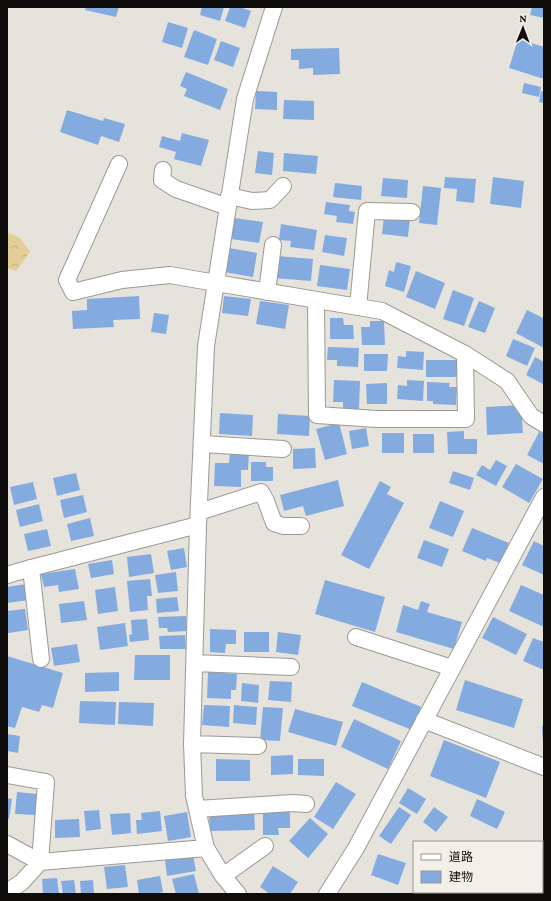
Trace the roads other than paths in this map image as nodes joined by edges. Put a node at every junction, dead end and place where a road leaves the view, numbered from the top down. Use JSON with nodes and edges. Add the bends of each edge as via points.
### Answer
{"nodes":[{"id":1,"x":274,"y":7,"type":"edge"},
{"id":2,"x":120,"y":164,"type":"dead end"},
{"id":3,"x":163,"y":170,"type":"dead end"},
{"id":4,"x":284,"y":186,"type":"dead end"},
{"id":5,"x":229,"y":202,"type":"junction"},
{"id":6,"x":412,"y":212,"type":"dead end"},
{"id":7,"x":273,"y":245,"type":"dead end"},
{"id":8,"x":216,"y":283,"type":"junction"},
{"id":9,"x":268,"y":292,"type":"junction"},
{"id":10,"x":316,"y":300,"type":"junction"},
{"id":11,"x":358,"y":307,"type":"junction"},
{"id":12,"x":465,"y":354,"type":"junction"},
{"id":13,"x":544,"y":424,"type":"edge"},
{"id":14,"x":202,"y":444,"type":"junction"},
{"id":15,"x":283,"y":449,"type":"dead end"},
{"id":16,"x":544,"y":497,"type":"edge"},
{"id":17,"x":199,"y":518,"type":"junction"},
{"id":18,"x":301,"y":526,"type":"dead end"},
{"id":19,"x":32,"y":568,"type":"junction"},
{"id":20,"x":7,"y":575,"type":"edge"},
{"id":21,"x":356,"y":637,"type":"dead end"},
{"id":22,"x":41,"y":659,"type":"dead end"},
{"id":23,"x":195,"y":663,"type":"junction"},
{"id":24,"x":291,"y":667,"type":"dead end"},
{"id":25,"x":452,"y":668,"type":"junction"},
{"id":26,"x":424,"y":720,"type":"junction"},
{"id":27,"x":192,"y":744,"type":"junction"},
{"id":28,"x":258,"y":746,"type":"dead end"},
{"id":29,"x":544,"y":767,"type":"edge"},
{"id":30,"x":7,"y":775,"type":"edge"},
{"id":31,"x":306,"y":804,"type":"dead end"},
{"id":32,"x":197,"y":809,"type":"junction"},
{"id":33,"x":7,"y":844,"type":"edge"},
{"id":34,"x":265,"y":846,"type":"dead end"},
{"id":35,"x":206,"y":848,"type":"junction"},
{"id":36,"x":40,"y":862,"type":"junction"},
{"id":37,"x":223,"y":876,"type":"junction"},
{"id":38,"x":7,"y":892,"type":"edge"},
{"id":39,"x":238,"y":894,"type":"edge"},
{"id":40,"x":327,"y":894,"type":"edge"}],
"edges":[{"from":1,"to":5,"type":"street","via":[[245,99]]},
{"from":2,"to":8,"type":"street","via":[[67,280],[73,292],[122,280],[170,275]]},
{"from":3,"to":5,"type":"street","via":[[162,180],[176,189]]},
{"from":4,"to":5,"type":"street","via":[[270,200]]},
{"from":5,"to":8,"type":"street"},
{"from":6,"to":11,"type":"street","via":[[367,211]]},
{"from":7,"to":9,"type":"street"},
{"from":8,"to":9,"type":"street"},
{"from":8,"to":14,"type":"street","via":[[206,346]]},
{"from":9,"to":10,"type":"street"},
{"from":10,"to":11,"type":"street"},
{"from":10,"to":12,"type":"street","via":[[317,415],[377,419],[466,419]]},
{"from":11,"to":12,"type":"street","via":[[382,311]]},
{"from":12,"to":13,"type":"street","via":[[507,382],[530,416]]},
{"from":14,"to":15,"type":"street"},
{"from":14,"to":17,"type":"street"},
{"from":16,"to":25,"type":"street"},
{"from":17,"to":18,"type":"street","via":[[261,492],[274,523]]},
{"from":17,"to":19,"type":"street"},
{"from":17,"to":23,"type":"street"},
{"from":19,"to":20,"type":"street"},
{"from":19,"to":22,"type":"street"},
{"from":21,"to":25,"type":"street"},
{"from":23,"to":24,"type":"street"},
{"from":23,"to":27,"type":"street"},
{"from":25,"to":26,"type":"street"},
{"from":26,"to":29,"type":"street"},
{"from":26,"to":40,"type":"street","via":[[356,848]]},
{"from":27,"to":28,"type":"street"},
{"from":27,"to":32,"type":"street"},
{"from":30,"to":36,"type":"street","via":[[46,782]]},
{"from":31,"to":32,"type":"street"},
{"from":32,"to":35,"type":"street"},
{"from":33,"to":36,"type":"street"},
{"from":34,"to":37,"type":"street"},
{"from":35,"to":36,"type":"street"},
{"from":35,"to":37,"type":"street"},
{"from":36,"to":38,"type":"street","via":[[22,882]]},
{"from":37,"to":39,"type":"street"}]}
